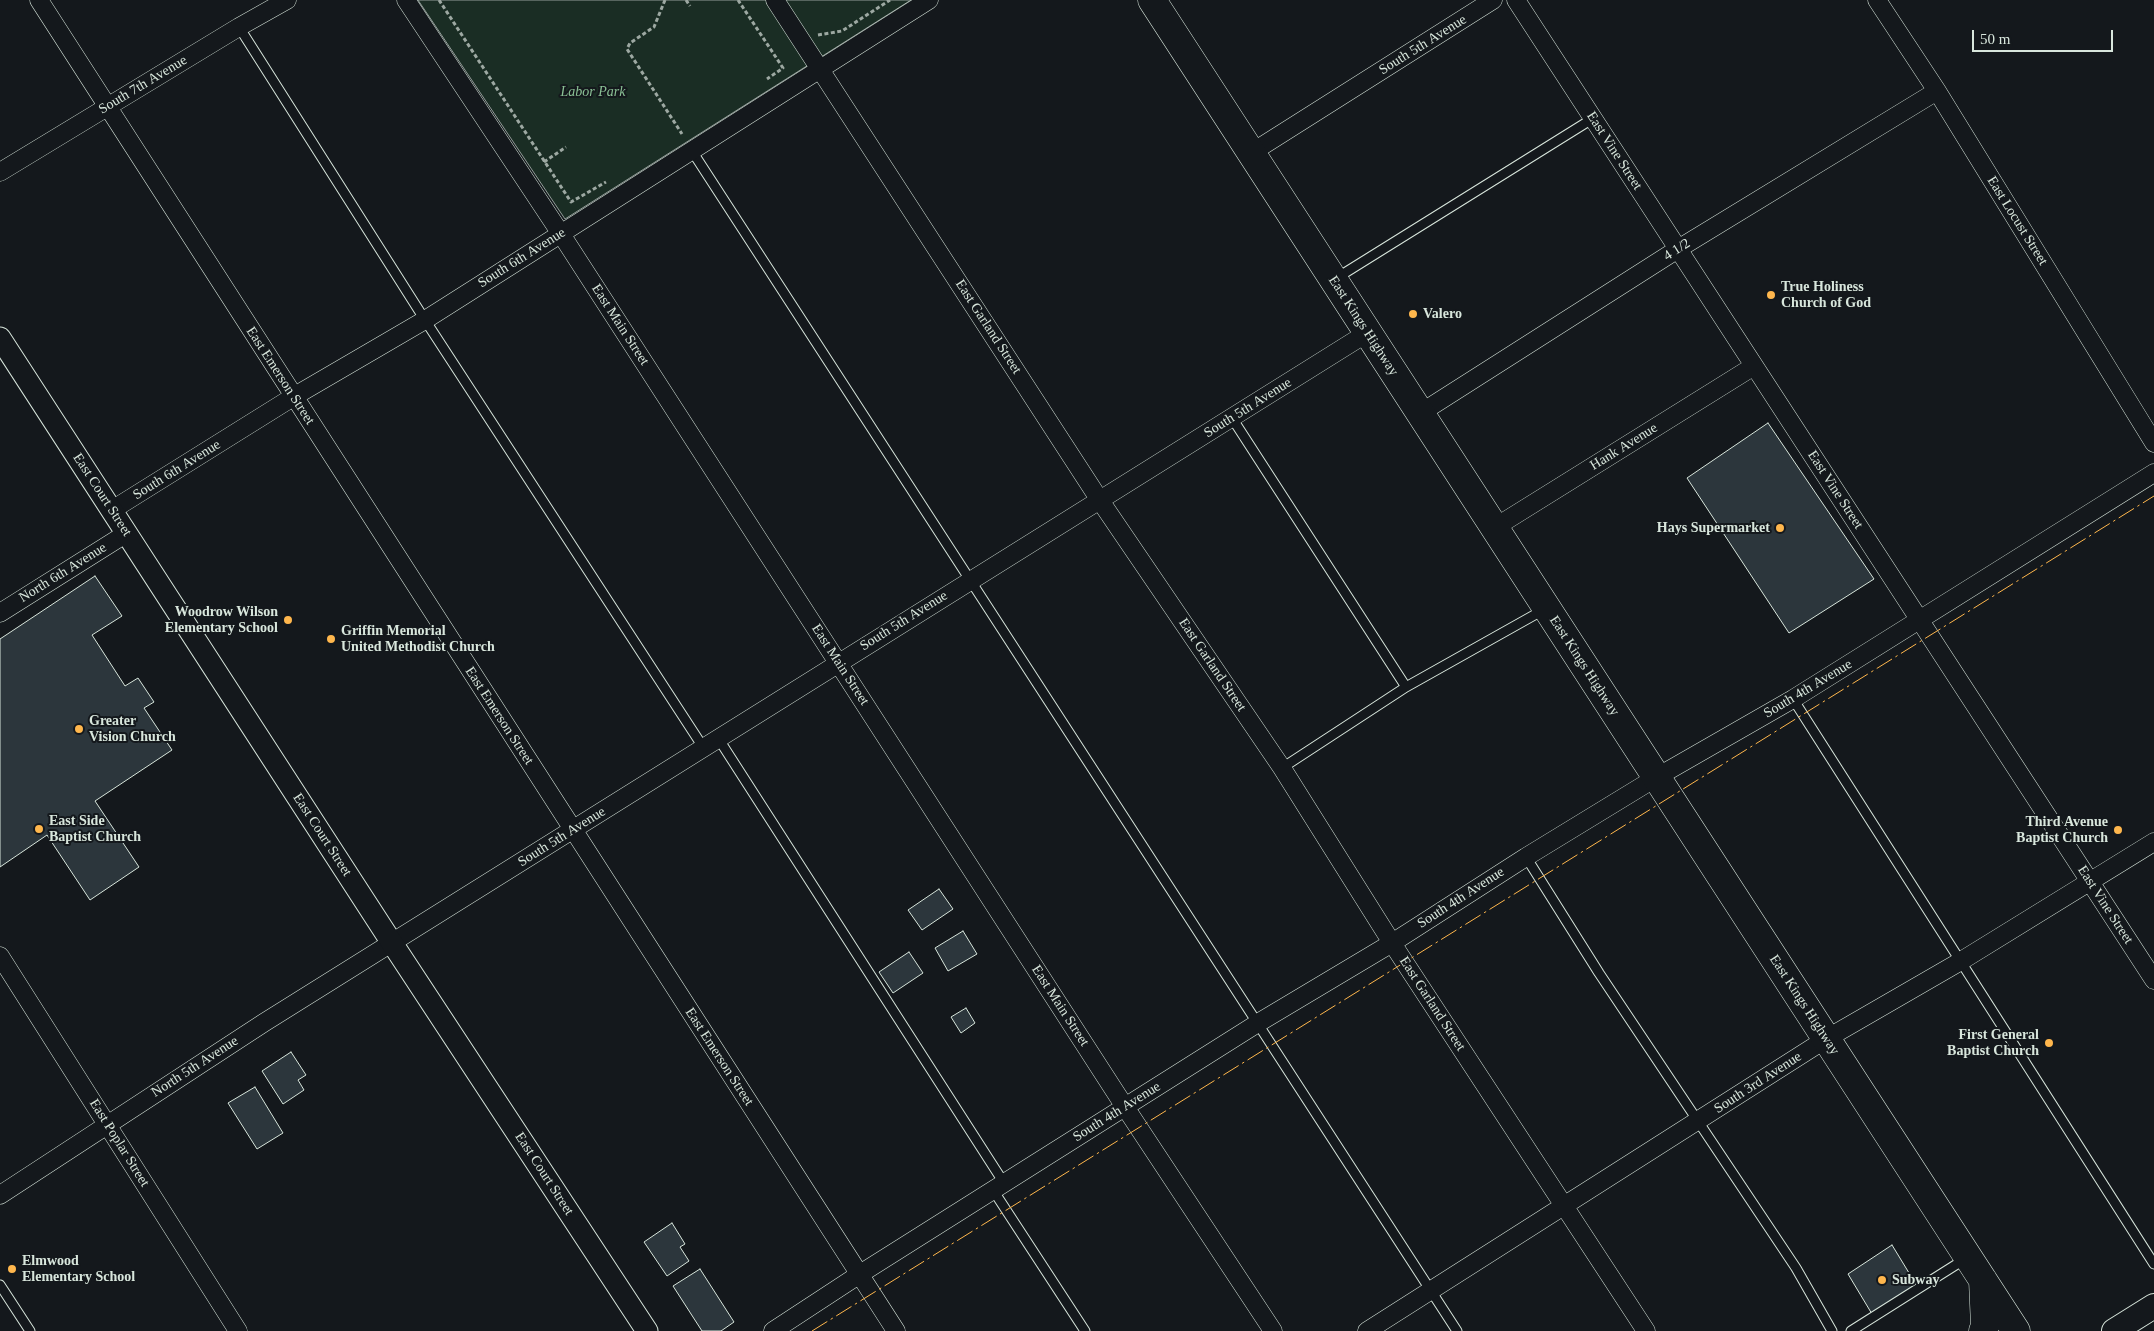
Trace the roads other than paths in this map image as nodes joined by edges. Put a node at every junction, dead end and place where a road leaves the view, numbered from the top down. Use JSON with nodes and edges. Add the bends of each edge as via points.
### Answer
{"nodes":[{"id":1,"x":39,"y":0,"type":"edge"},
{"id":2,"x":287,"y":0,"type":"edge"},
{"id":3,"x":406,"y":0,"type":"edge"},
{"id":4,"x":775,"y":0,"type":"edge"},
{"id":5,"x":929,"y":0,"type":"edge"},
{"id":6,"x":1152,"y":0,"type":"edge"},
{"id":7,"x":1493,"y":0,"type":"edge"},
{"id":8,"x":1516,"y":0,"type":"edge"},
{"id":9,"x":1878,"y":0,"type":"edge"},
{"id":10,"x":239,"y":27,"type":"junction"},
{"id":11,"x":820,"y":70,"type":"junction"},
{"id":12,"x":1937,"y":91,"type":"junction"},
{"id":13,"x":107,"y":107,"type":"junction"},
{"id":14,"x":1592,"y":118,"type":"junction"},
{"id":15,"x":692,"y":151,"type":"junction"},
{"id":16,"x":1251,"y":154,"type":"junction"},
{"id":17,"x":0,"y":172,"type":"edge"},
{"id":18,"x":561,"y":234,"type":"junction"},
{"id":19,"x":1678,"y":249,"type":"junction"},
{"id":20,"x":1333,"y":281,"type":"junction"},
{"id":21,"x":424,"y":320,"type":"junction"},
{"id":22,"x":1367,"y":333,"type":"junction"},
{"id":23,"x":0,"y":338,"type":"edge"},
{"id":24,"x":1754,"y":366,"type":"junction"},
{"id":25,"x":293,"y":397,"type":"junction"},
{"id":26,"x":1419,"y":414,"type":"junction"},
{"id":27,"x":1232,"y":418,"type":"junction"},
{"id":28,"x":2154,"y":443,"type":"edge"},
{"id":29,"x":2154,"y":473,"type":"edge"},
{"id":30,"x":1099,"y":499,"type":"junction"},
{"id":31,"x":112,"y":510,"type":"junction"},
{"id":32,"x":1494,"y":528,"type":"junction"},
{"id":33,"x":127,"y":533,"type":"junction"},
{"id":34,"x":970,"y":581,"type":"junction"},
{"id":35,"x":1546,"y":608,"type":"junction"},
{"id":36,"x":0,"y":613,"type":"edge"},
{"id":37,"x":1919,"y":621,"type":"junction"},
{"id":38,"x":838,"y":662,"type":"junction"},
{"id":39,"x":1406,"y":687,"type":"junction"},
{"id":40,"x":1793,"y":699,"type":"junction"},
{"id":41,"x":710,"y":742,"type":"junction"},
{"id":42,"x":1282,"y":768,"type":"junction"},
{"id":43,"x":1657,"y":777,"type":"junction"},
{"id":44,"x":573,"y":830,"type":"junction"},
{"id":45,"x":2154,"y":842,"type":"edge"},
{"id":46,"x":1526,"y":857,"type":"junction"},
{"id":47,"x":2091,"y":882,"type":"junction"},
{"id":48,"x":392,"y":943,"type":"junction"},
{"id":49,"x":1392,"y":943,"type":"junction"},
{"id":50,"x":0,"y":956,"type":"edge"},
{"id":51,"x":1961,"y":961,"type":"junction"},
{"id":52,"x":2154,"y":980,"type":"edge"},
{"id":53,"x":1258,"y":1023,"type":"junction"},
{"id":54,"x":1826,"y":1039,"type":"junction"},
{"id":55,"x":1125,"y":1107,"type":"junction"},
{"id":56,"x":1699,"y":1121,"type":"junction"},
{"id":57,"x":108,"y":1124,"type":"junction"},
{"id":58,"x":999,"y":1186,"type":"junction"},
{"id":59,"x":0,"y":1195,"type":"edge"},
{"id":60,"x":1563,"y":1206,"type":"junction"},
{"id":61,"x":1968,"y":1256,"type":"junction"},
{"id":62,"x":2154,"y":1264,"type":"edge"},
{"id":63,"x":860,"y":1274,"type":"junction"},
{"id":64,"x":1984,"y":1280,"type":"junction"},
{"id":65,"x":0,"y":1285,"type":"edge"},
{"id":66,"x":1431,"y":1291,"type":"junction"},
{"id":67,"x":2154,"y":1306,"type":"edge"},
{"id":68,"x":30,"y":1331,"type":"edge"},
{"id":69,"x":238,"y":1331,"type":"edge"},
{"id":70,"x":647,"y":1331,"type":"edge"},
{"id":71,"x":773,"y":1331,"type":"edge"},
{"id":72,"x":896,"y":1331,"type":"edge"},
{"id":73,"x":1085,"y":1331,"type":"edge"},
{"id":74,"x":1273,"y":1331,"type":"edge"},
{"id":75,"x":1367,"y":1331,"type":"edge"},
{"id":76,"x":1457,"y":1331,"type":"edge"},
{"id":77,"x":1646,"y":1331,"type":"edge"},
{"id":78,"x":1832,"y":1331,"type":"edge"},
{"id":79,"x":1851,"y":1331,"type":"edge"},
{"id":80,"x":1983,"y":1331,"type":"edge"},
{"id":81,"x":2016,"y":1331,"type":"edge"},
{"id":82,"x":2114,"y":1331,"type":"edge"}],
"edges":[{"from":1,"to":13,"type":"street","name":"East Emerson Street"},
{"from":2,"to":10,"type":"street","name":"South 7th Avenue"},
{"from":3,"to":18,"type":"street","name":"East Main Street"},
{"from":4,"to":11,"type":"street","name":"East Garland Street"},
{"from":5,"to":11,"type":"street","name":"South 6th Avenue"},
{"from":6,"to":16,"type":"main road","name":"East Kings Highway"},
{"from":7,"to":16,"type":"street","name":"South 5th Avenue"},
{"from":8,"to":14,"type":"street","name":"East Vine Street"},
{"from":9,"to":12,"type":"street","name":"East Locust Street"},
{"from":10,"to":13,"type":"street","name":"South 7th Avenue"},
{"from":10,"to":21,"type":"lane"},
{"from":11,"to":15,"type":"street","name":"South 6th Avenue"},
{"from":11,"to":30,"type":"street","name":"East Garland Street"},
{"from":12,"to":19,"type":"street","name":"4 1/2"},
{"from":12,"to":28,"type":"street","name":"East Locust Street"},
{"from":13,"to":17,"type":"street","name":"South 7th Avenue"},
{"from":13,"to":25,"type":"street","name":"East Emerson Street"},
{"from":14,"to":19,"type":"street","name":"East Vine Street"},
{"from":14,"to":20,"type":"lane"},
{"from":15,"to":18,"type":"street","name":"South 6th Avenue"},
{"from":15,"to":34,"type":"lane"},
{"from":16,"to":20,"type":"main road","name":"East Kings Highway"},
{"from":18,"to":21,"type":"street","name":"South 6th Avenue"},
{"from":18,"to":38,"type":"street","name":"East Main Street"},
{"from":19,"to":24,"type":"street","name":"East Vine Street"},
{"from":19,"to":26,"type":"street","name":"4 1/2"},
{"from":20,"to":22,"type":"main road","name":"East Kings Highway"},
{"from":21,"to":25,"type":"street","name":"South 6th Avenue"},
{"from":21,"to":41,"type":"lane"},
{"from":22,"to":26,"type":"main road","name":"East Kings Highway"},
{"from":22,"to":27,"type":"street","name":"South 5th Avenue"},
{"from":23,"to":31,"type":"street","name":"East Court Street"},
{"from":24,"to":32,"type":"street","name":"Hank Avenue"},
{"from":24,"to":37,"type":"street","name":"East Vine Street"},
{"from":25,"to":31,"type":"street","name":"South 6th Avenue"},
{"from":25,"to":44,"type":"street","name":"East Emerson Street"},
{"from":26,"to":32,"type":"main road","name":"East Kings Highway"},
{"from":27,"to":30,"type":"street","name":"South 5th Avenue"},
{"from":27,"to":39,"type":"lane"},
{"from":29,"to":37,"type":"street","name":"South 4th Avenue"},
{"from":30,"to":34,"type":"street","name":"South 5th Avenue"},
{"from":30,"to":42,"type":"street","name":"East Garland Street"},
{"from":31,"to":33,"type":"street","name":"East Court Street"},
{"from":32,"to":35,"type":"main road","name":"East Kings Highway"},
{"from":33,"to":36,"type":"street","name":"North 6th Avenue"},
{"from":33,"to":48,"type":"street","name":"East Court Street"},
{"from":34,"to":38,"type":"street","name":"South 5th Avenue"},
{"from":34,"to":53,"type":"lane"},
{"from":35,"to":39,"type":"lane"},
{"from":35,"to":43,"type":"main road","name":"East Kings Highway"},
{"from":37,"to":40,"type":"street","name":"South 4th Avenue"},
{"from":37,"to":47,"type":"street","name":"East Vine Street"},
{"from":38,"to":41,"type":"street","name":"South 5th Avenue"},
{"from":38,"to":55,"type":"street","name":"East Main Street"},
{"from":39,"to":42,"type":"lane"},
{"from":40,"to":43,"type":"street","name":"South 4th Avenue"},
{"from":40,"to":51,"type":"lane"},
{"from":41,"to":44,"type":"street","name":"South 5th Avenue"},
{"from":41,"to":58,"type":"lane"},
{"from":42,"to":49,"type":"street","name":"East Garland Street"},
{"from":43,"to":46,"type":"street","name":"South 4th Avenue"},
{"from":43,"to":54,"type":"main road","name":"East Kings Highway"},
{"from":44,"to":48,"type":"street","name":"South 5th Avenue"},
{"from":44,"to":63,"type":"street","name":"East Emerson Street"},
{"from":45,"to":47,"type":"street","name":"South 3rd Avenue"},
{"from":46,"to":49,"type":"street","name":"South 4th Avenue"},
{"from":46,"to":56,"type":"lane","via":[[1599,973]]},
{"from":47,"to":51,"type":"street","name":"South 3rd Avenue"},
{"from":47,"to":52,"type":"street","name":"East Vine Street"},
{"from":48,"to":57,"type":"street","name":"North 5th Avenue"},
{"from":48,"to":70,"type":"street","name":"East Court Street"},
{"from":49,"to":53,"type":"street","name":"South 4th Avenue"},
{"from":49,"to":60,"type":"street","name":"East Garland Street"},
{"from":50,"to":57,"type":"street","name":"East Poplar Street"},
{"from":51,"to":54,"type":"street","name":"South 3rd Avenue"},
{"from":51,"to":62,"type":"lane"},
{"from":53,"to":55,"type":"street","name":"South 4th Avenue"},
{"from":53,"to":66,"type":"lane"},
{"from":54,"to":56,"type":"street","name":"South 3rd Avenue"},
{"from":54,"to":61,"type":"main road","name":"East Kings Highway"},
{"from":55,"to":58,"type":"street","name":"South 4th Avenue"},
{"from":55,"to":74,"type":"street","name":"East Main Street"},
{"from":56,"to":60,"type":"street","name":"South 3rd Avenue"},
{"from":56,"to":78,"type":"lane","via":[[1796,1268]]},
{"from":57,"to":59,"type":"street","name":"North 5th Avenue"},
{"from":57,"to":69,"type":"street","name":"East Poplar Street"},
{"from":58,"to":63,"type":"street","name":"South 4th Avenue"},
{"from":58,"to":73,"type":"lane"},
{"from":60,"to":66,"type":"street","name":"South 3rd Avenue"},
{"from":60,"to":77,"type":"street","name":"East Garland Street"},
{"from":61,"to":64,"type":"main road","name":"East Kings Highway"},
{"from":61,"to":79,"type":"lane"},
{"from":63,"to":71,"type":"street","name":"South 4th Avenue"},
{"from":63,"to":72,"type":"street","name":"East Emerson Street"},
{"from":64,"to":80,"type":"main road"},
{"from":64,"to":81,"type":"main road","name":"East Kings Highway"},
{"from":65,"to":68,"type":"lane"},
{"from":66,"to":75,"type":"street","name":"South 3rd Avenue"},
{"from":66,"to":76,"type":"lane"},
{"from":67,"to":82,"type":"main road"}]}
